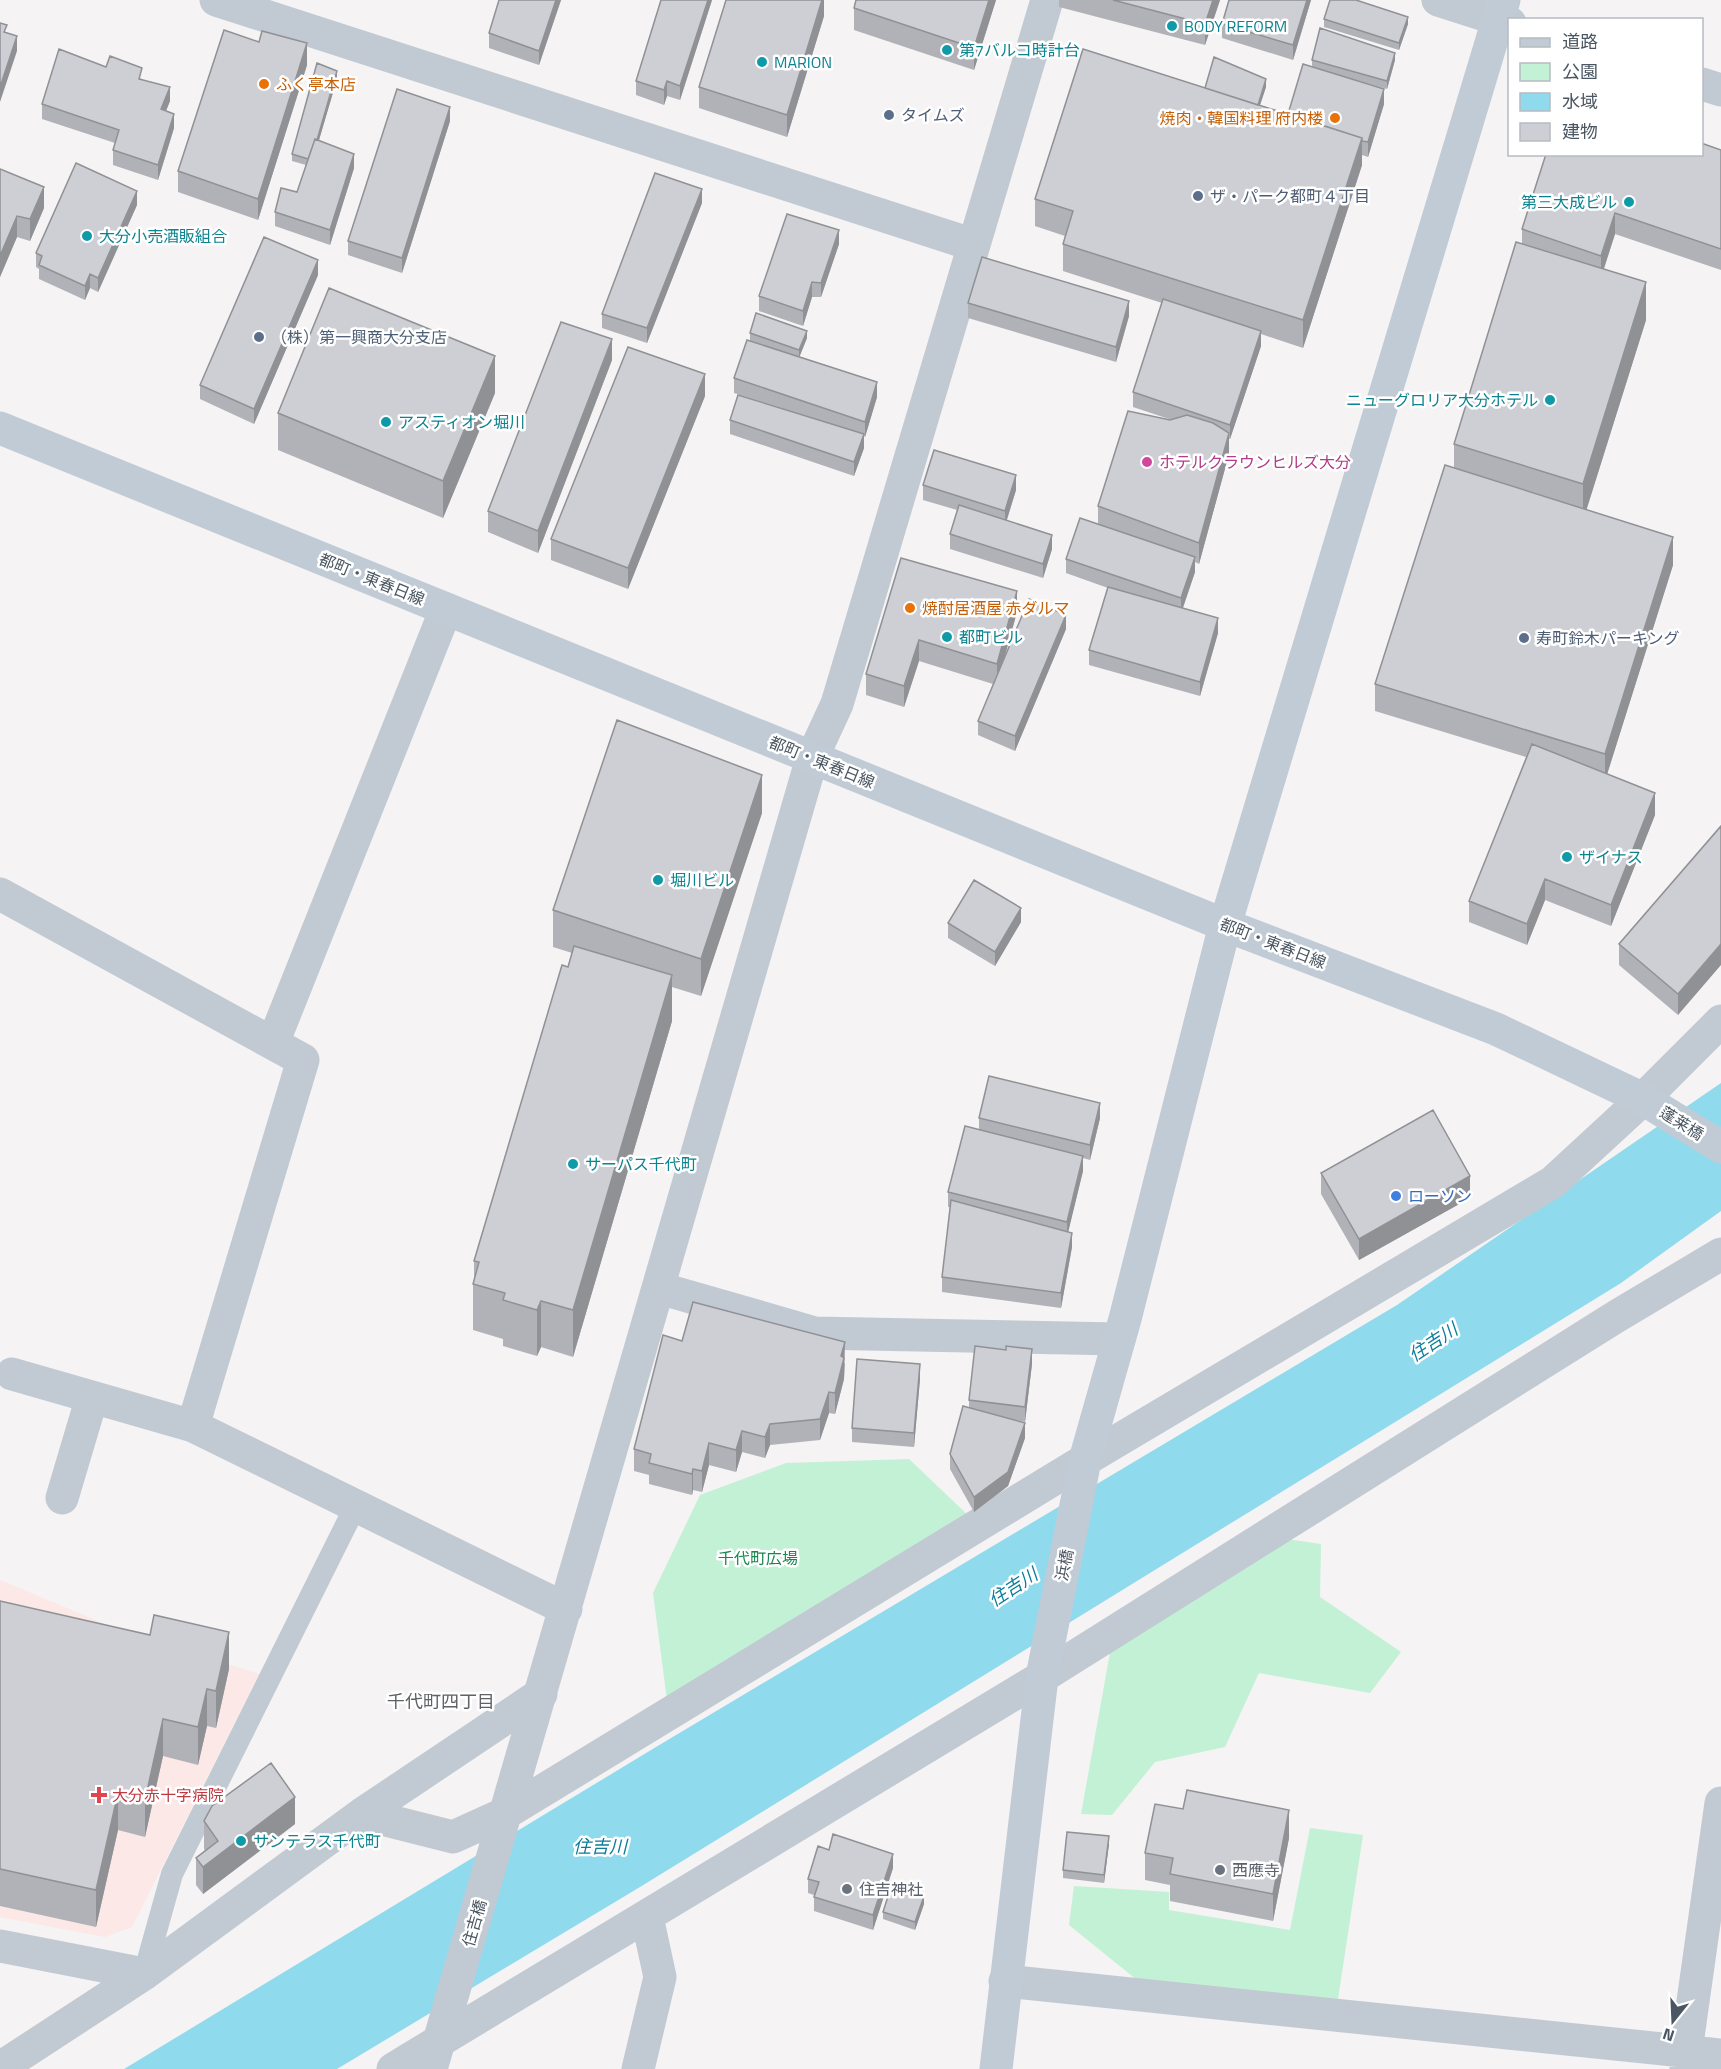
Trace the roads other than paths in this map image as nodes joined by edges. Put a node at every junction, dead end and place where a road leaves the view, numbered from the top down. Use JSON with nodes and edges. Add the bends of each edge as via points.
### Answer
{"nodes":[{"id":1,"x":216,"y":0,"type":"edge"},
{"id":2,"x":1047,"y":0,"type":"edge"},
{"id":3,"x":1438,"y":0,"type":"edge"},
{"id":4,"x":1504,"y":14,"type":"edge"},
{"id":5,"x":1703,"y":85,"type":"edge"},
{"id":6,"x":1721,"y":90,"type":"edge"},
{"id":7,"x":974,"y":245,"type":"junction"},
{"id":8,"x":0,"y":428,"type":"edge"},
{"id":9,"x":446,"y":609,"type":"junction"},
{"id":10,"x":812,"y":758,"type":"junction"},
{"id":11,"x":0,"y":894,"type":"edge"},
{"id":12,"x":1225,"y":925,"type":"junction"},
{"id":13,"x":1721,"y":1021,"type":"edge"},
{"id":14,"x":273,"y":1043,"type":"junction"},
{"id":15,"x":1643,"y":1099,"type":"junction"},
{"id":16,"x":1721,"y":1147,"type":"edge"},
{"id":17,"x":1721,"y":1254,"type":"edge"},
{"id":18,"x":659,"y":1288,"type":"junction"},
{"id":19,"x":1119,"y":1338,"type":"junction"},
{"id":20,"x":6,"y":1371,"type":"edge"},
{"id":21,"x":92,"y":1397,"type":"junction"},
{"id":22,"x":194,"y":1426,"type":"junction"},
{"id":23,"x":1083,"y":1467,"type":"junction"},
{"id":24,"x":62,"y":1498,"type":"dead end"},
{"id":25,"x":356,"y":1505,"type":"junction"},
{"id":26,"x":566,"y":1609,"type":"junction"},
{"id":27,"x":1044,"y":1667,"type":"junction"},
{"id":28,"x":541,"y":1694,"type":"junction"},
{"id":29,"x":1721,"y":1803,"type":"edge"},
{"id":30,"x":362,"y":1814,"type":"junction"},
{"id":31,"x":504,"y":1821,"type":"junction"},
{"id":32,"x":647,"y":1917,"type":"junction"},
{"id":33,"x":0,"y":1946,"type":"edge"},
{"id":34,"x":144,"y":1974,"type":"junction"},
{"id":35,"x":1005,"y":1981,"type":"junction"},
{"id":36,"x":439,"y":2042,"type":"edge"},
{"id":37,"x":1721,"y":2055,"type":"edge"},
{"id":38,"x":1686,"y":2060,"type":"edge"},
{"id":39,"x":0,"y":2068,"type":"edge"},
{"id":40,"x":393,"y":2069,"type":"edge"},
{"id":41,"x":638,"y":2069,"type":"edge"},
{"id":42,"x":996,"y":2069,"type":"edge"}],
"edges":[{"from":1,"to":7,"type":"street"},
{"from":2,"to":7,"type":"street","name":"住吉橋"},
{"from":3,"to":4,"type":"street"},
{"from":4,"to":12,"type":"street","name":"浜橋"},
{"from":5,"to":6,"type":"street"},
{"from":7,"to":10,"type":"street","name":"住吉橋","via":[[837,704]]},
{"from":8,"to":9,"type":"street","name":"都町・東春日線"},
{"from":9,"to":10,"type":"street","name":"都町・東春日線"},
{"from":9,"to":14,"type":"street"},
{"from":10,"to":12,"type":"street","name":"都町・東春日線"},
{"from":10,"to":18,"type":"street","name":"住吉橋"},
{"from":11,"to":14,"type":"street"},
{"from":12,"to":15,"type":"street","name":"都町・東春日線","via":[[1496,1029]]},
{"from":12,"to":19,"type":"street","name":"浜橋"},
{"from":13,"to":15,"type":"street"},
{"from":14,"to":22,"type":"street","via":[[303,1060]]},
{"from":15,"to":16,"type":"street","name":"蓬莱橋"},
{"from":15,"to":23,"type":"street","via":[[1553,1182]]},
{"from":17,"to":27,"type":"street"},
{"from":18,"to":19,"type":"street","via":[[815,1333]]},
{"from":18,"to":26,"type":"street","name":"住吉橋"},
{"from":19,"to":23,"type":"street","name":"浜橋"},
{"from":20,"to":21,"type":"street"},
{"from":21,"to":22,"type":"street"},
{"from":21,"to":24,"type":"street"},
{"from":22,"to":25,"type":"street"},
{"from":23,"to":27,"type":"street","name":"浜橋"},
{"from":23,"to":31,"type":"street"},
{"from":25,"to":26,"type":"street"},
{"from":25,"to":34,"type":"lane","via":[[172,1874]]},
{"from":26,"to":28,"type":"street","name":"住吉橋"},
{"from":27,"to":32,"type":"street"},
{"from":27,"to":35,"type":"street","name":"浜橋"},
{"from":28,"to":30,"type":"street"},
{"from":28,"to":31,"type":"street","name":"住吉橋"},
{"from":29,"to":38,"type":"street"},
{"from":30,"to":31,"type":"street","via":[[453,1837]]},
{"from":30,"to":34,"type":"street"},
{"from":31,"to":36,"type":"street","name":"住吉橋"},
{"from":32,"to":36,"type":"street"},
{"from":32,"to":41,"type":"street","via":[[660,1977]]},
{"from":33,"to":34,"type":"street"},
{"from":34,"to":39,"type":"street"},
{"from":35,"to":38,"type":"street"},
{"from":35,"to":42,"type":"street","name":"浜橋"},
{"from":36,"to":40,"type":"street"},
{"from":37,"to":38,"type":"street"}]}
